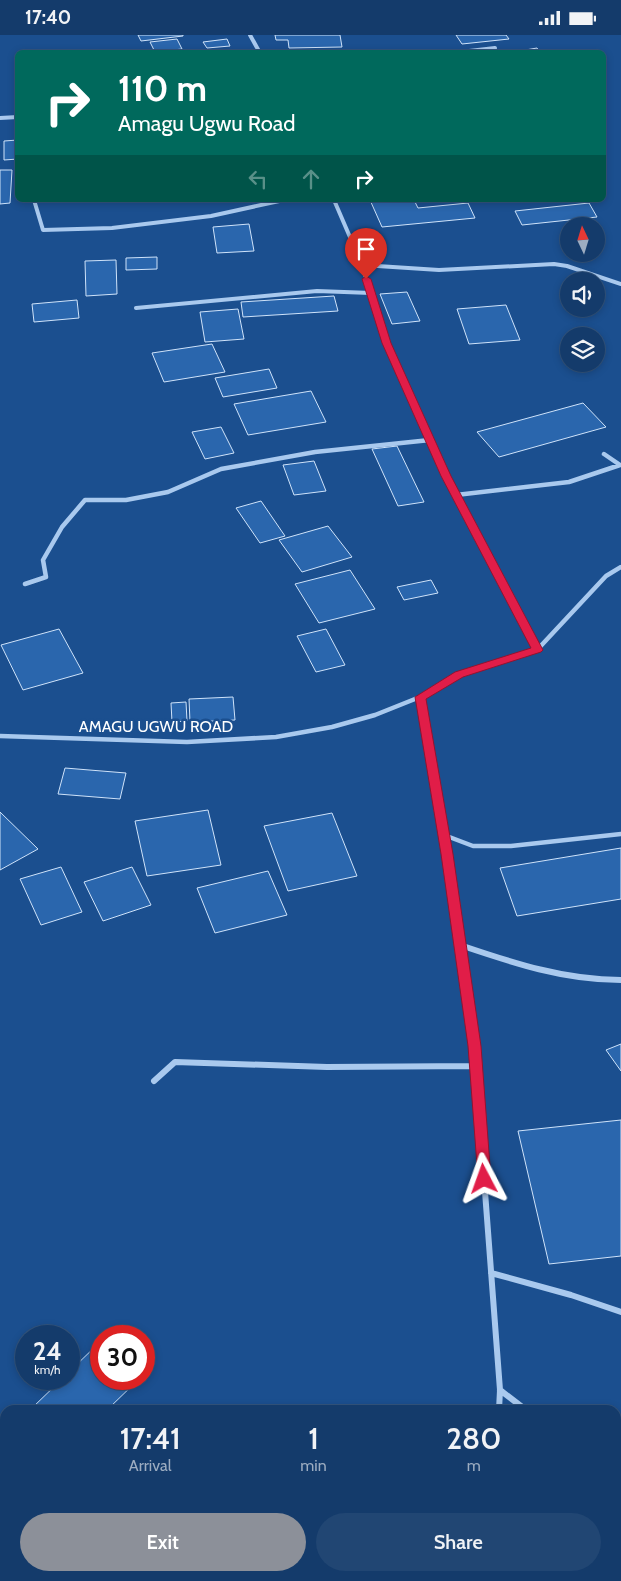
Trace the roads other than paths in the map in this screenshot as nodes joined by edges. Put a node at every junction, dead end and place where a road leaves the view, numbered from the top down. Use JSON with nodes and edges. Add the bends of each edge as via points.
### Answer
{"nodes":[{"id":1,"x":250,"y":35,"type":"edge"},
{"id":2,"x":495,"y":48,"type":"dead end"},
{"id":3,"x":258,"y":50,"type":"edge"},
{"id":4,"x":478,"y":50,"type":"edge"},
{"id":5,"x":15,"y":117,"type":"edge"},
{"id":6,"x":0,"y":118,"type":"edge"},
{"id":7,"x":35,"y":202,"type":"edge"},
{"id":8,"x":275,"y":202,"type":"edge"},
{"id":9,"x":335,"y":202,"type":"edge"},
{"id":10,"x":362,"y":265,"type":"junction"},
{"id":11,"x":621,"y":284,"type":"edge"},
{"id":12,"x":371,"y":293,"type":"junction"},
{"id":13,"x":136,"y":308,"type":"dead end"},
{"id":14,"x":430,"y":440,"type":"junction"},
{"id":15,"x":604,"y":454,"type":"dead end"},
{"id":16,"x":456,"y":495,"type":"junction"},
{"id":17,"x":621,"y":567,"type":"edge"},
{"id":18,"x":25,"y":584,"type":"dead end"},
{"id":19,"x":537,"y":650,"type":"junction"},
{"id":20,"x":420,"y":697,"type":"junction"},
{"id":21,"x":0,"y":736,"type":"edge"},
{"id":22,"x":621,"y":834,"type":"edge"},
{"id":23,"x":444,"y":835,"type":"junction"},
{"id":24,"x":460,"y":945,"type":"junction"},
{"id":25,"x":621,"y":980,"type":"edge"},
{"id":26,"x":476,"y":1066,"type":"junction"},
{"id":27,"x":154,"y":1081,"type":"dead end"},
{"id":28,"x":492,"y":1273,"type":"junction"},
{"id":29,"x":621,"y":1312,"type":"edge"},
{"id":30,"x":500,"y":1390,"type":"junction"},
{"id":31,"x":500,"y":1405,"type":"edge"},
{"id":32,"x":520,"y":1405,"type":"edge"}],
"edges":[{"from":1,"to":3,"type":"street"},
{"from":2,"to":4,"type":"street"},
{"from":5,"to":6,"type":"street"},
{"from":7,"to":8,"type":"street","via":[[43,230],[112,228],[211,216]]},
{"from":9,"to":10,"type":"street"},
{"from":10,"to":11,"type":"street","via":[[439,270],[554,264]]},
{"from":10,"to":12,"type":"street"},
{"from":12,"to":13,"type":"street","via":[[317,291]]},
{"from":12,"to":14,"type":"street","via":[[386,343]]},
{"from":14,"to":16,"type":"street"},
{"from":14,"to":18,"type":"street","via":[[315,451],[221,469],[168,492],[126,500],[84,500],[62,527],[43,560],[46,577]]},
{"from":15,"to":16,"type":"street","via":[[620,465],[568,482]]},
{"from":16,"to":19,"type":"street"},
{"from":17,"to":19,"type":"street","name":"AMAGU UGWU ROAD","via":[[606,576]]},
{"from":19,"to":20,"type":"street","name":"AMAGU UGWU ROAD","via":[[459,675]]},
{"from":20,"to":21,"type":"street","name":"AMAGU UGWU ROAD","via":[[375,715],[276,737],[186,742]]},
{"from":20,"to":23,"type":"street"},
{"from":22,"to":23,"type":"street","via":[[511,847],[473,846]]},
{"from":23,"to":24,"type":"street"},
{"from":24,"to":25,"type":"street","via":[[532,970],[598,981]]},
{"from":24,"to":26,"type":"street"},
{"from":26,"to":27,"type":"street","via":[[175,1063]]},
{"from":26,"to":28,"type":"street"},
{"from":28,"to":29,"type":"street"},
{"from":28,"to":30,"type":"street"},
{"from":30,"to":31,"type":"street"},
{"from":30,"to":32,"type":"street"}]}
